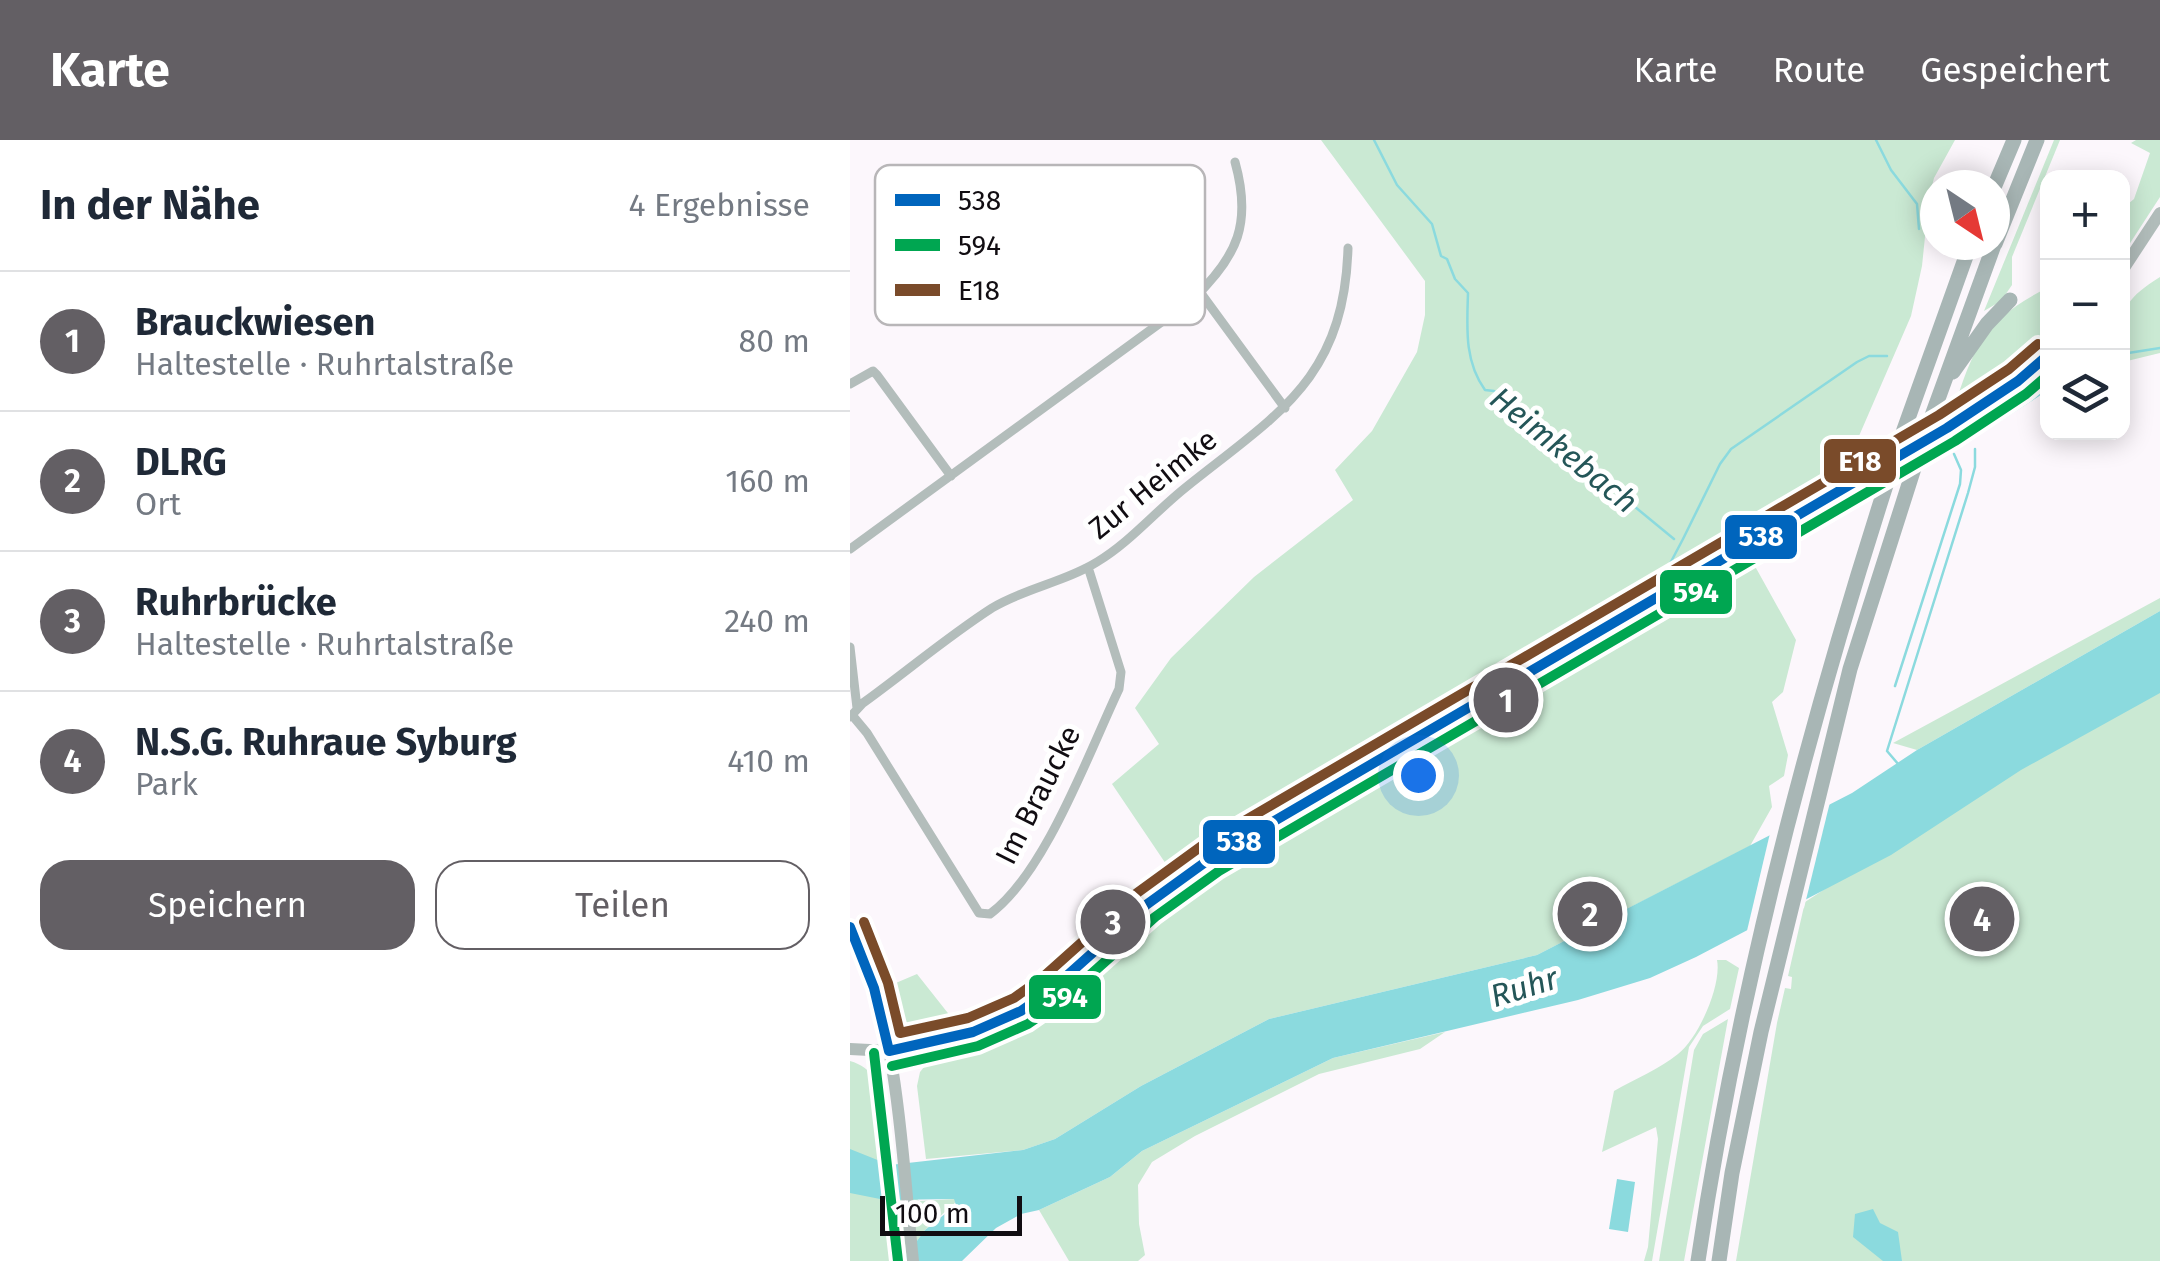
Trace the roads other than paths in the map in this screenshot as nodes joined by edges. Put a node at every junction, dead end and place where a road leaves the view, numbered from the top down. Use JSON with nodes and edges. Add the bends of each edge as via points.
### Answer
{"nodes":[{"id":1,"x":2014,"y":140,"type":"edge"},
{"id":2,"x":2038,"y":140,"type":"edge"},
{"id":3,"x":1235,"y":162,"type":"dead end"},
{"id":4,"x":2001,"y":170,"type":"edge"},
{"id":5,"x":2010,"y":208,"type":"edge"},
{"id":6,"x":2160,"y":214,"type":"edge"},
{"id":7,"x":1348,"y":248,"type":"dead end"},
{"id":8,"x":1965,"y":260,"type":"edge"},
{"id":9,"x":1989,"y":260,"type":"edge"},
{"id":10,"x":2129,"y":260,"type":"edge"},
{"id":11,"x":1205,"y":286,"type":"edge"},
{"id":12,"x":1205,"y":299,"type":"edge"},
{"id":13,"x":2010,"y":300,"type":"dead end"},
{"id":14,"x":1155,"y":325,"type":"edge"},
{"id":15,"x":2040,"y":362,"type":"edge"},
{"id":16,"x":850,"y":384,"type":"edge"},
{"id":17,"x":1939,"y":392,"type":"junction"},
{"id":18,"x":1284,"y":408,"type":"junction"},
{"id":19,"x":951,"y":476,"type":"junction"},
{"id":20,"x":850,"y":549,"type":"edge"},
{"id":21,"x":1088,"y":567,"type":"junction"},
{"id":22,"x":850,"y":648,"type":"edge"},
{"id":23,"x":853,"y":713,"type":"edge"},
{"id":24,"x":850,"y":927,"type":"edge"},
{"id":25,"x":850,"y":1049,"type":"edge"},
{"id":26,"x":889,"y":1050,"type":"junction"},
{"id":27,"x":913,"y":1261,"type":"edge"},
{"id":28,"x":1698,"y":1261,"type":"edge"},
{"id":29,"x":1719,"y":1261,"type":"edge"}],
"edges":[{"from":1,"to":4,"type":"highway"},
{"from":2,"to":5,"type":"highway"},
{"from":3,"to":11,"type":"street","via":[[1242,224],[1231,255]]},
{"from":6,"to":10,"type":"main road"},
{"from":7,"to":18,"type":"street","name":"Zur Heimke","via":[[1334,329]]},
{"from":8,"to":28,"type":"highway","bridge":true,"via":[[1817,707],[1736,1044]]},
{"from":9,"to":17,"type":"highway"},
{"from":12,"to":18,"type":"street"},
{"from":13,"to":17,"type":"highway"},
{"from":14,"to":19,"type":"street"},
{"from":15,"to":26,"type":"main road","via":[[1947,428],[1251,832],[1168,888],[1021,1011],[973,1032]]},
{"from":16,"to":19,"type":"street","via":[[873,371]]},
{"from":17,"to":29,"type":"highway","bridge":true,"via":[[1844,692],[1760,1032]]},
{"from":18,"to":21,"type":"street","name":"Zur Heimke"},
{"from":19,"to":20,"type":"street"},
{"from":21,"to":23,"type":"street","name":"Zur Heimke","via":[[994,608]]},
{"from":21,"to":23,"type":"street","name":"Im Braucke","via":[[1122,680],[1043,850],[990,914],[979,913]]},
{"from":22,"to":23,"type":"street"},
{"from":24,"to":26,"type":"main road"},
{"from":25,"to":26,"type":"main road"},
{"from":26,"to":27,"type":"main road"}]}
